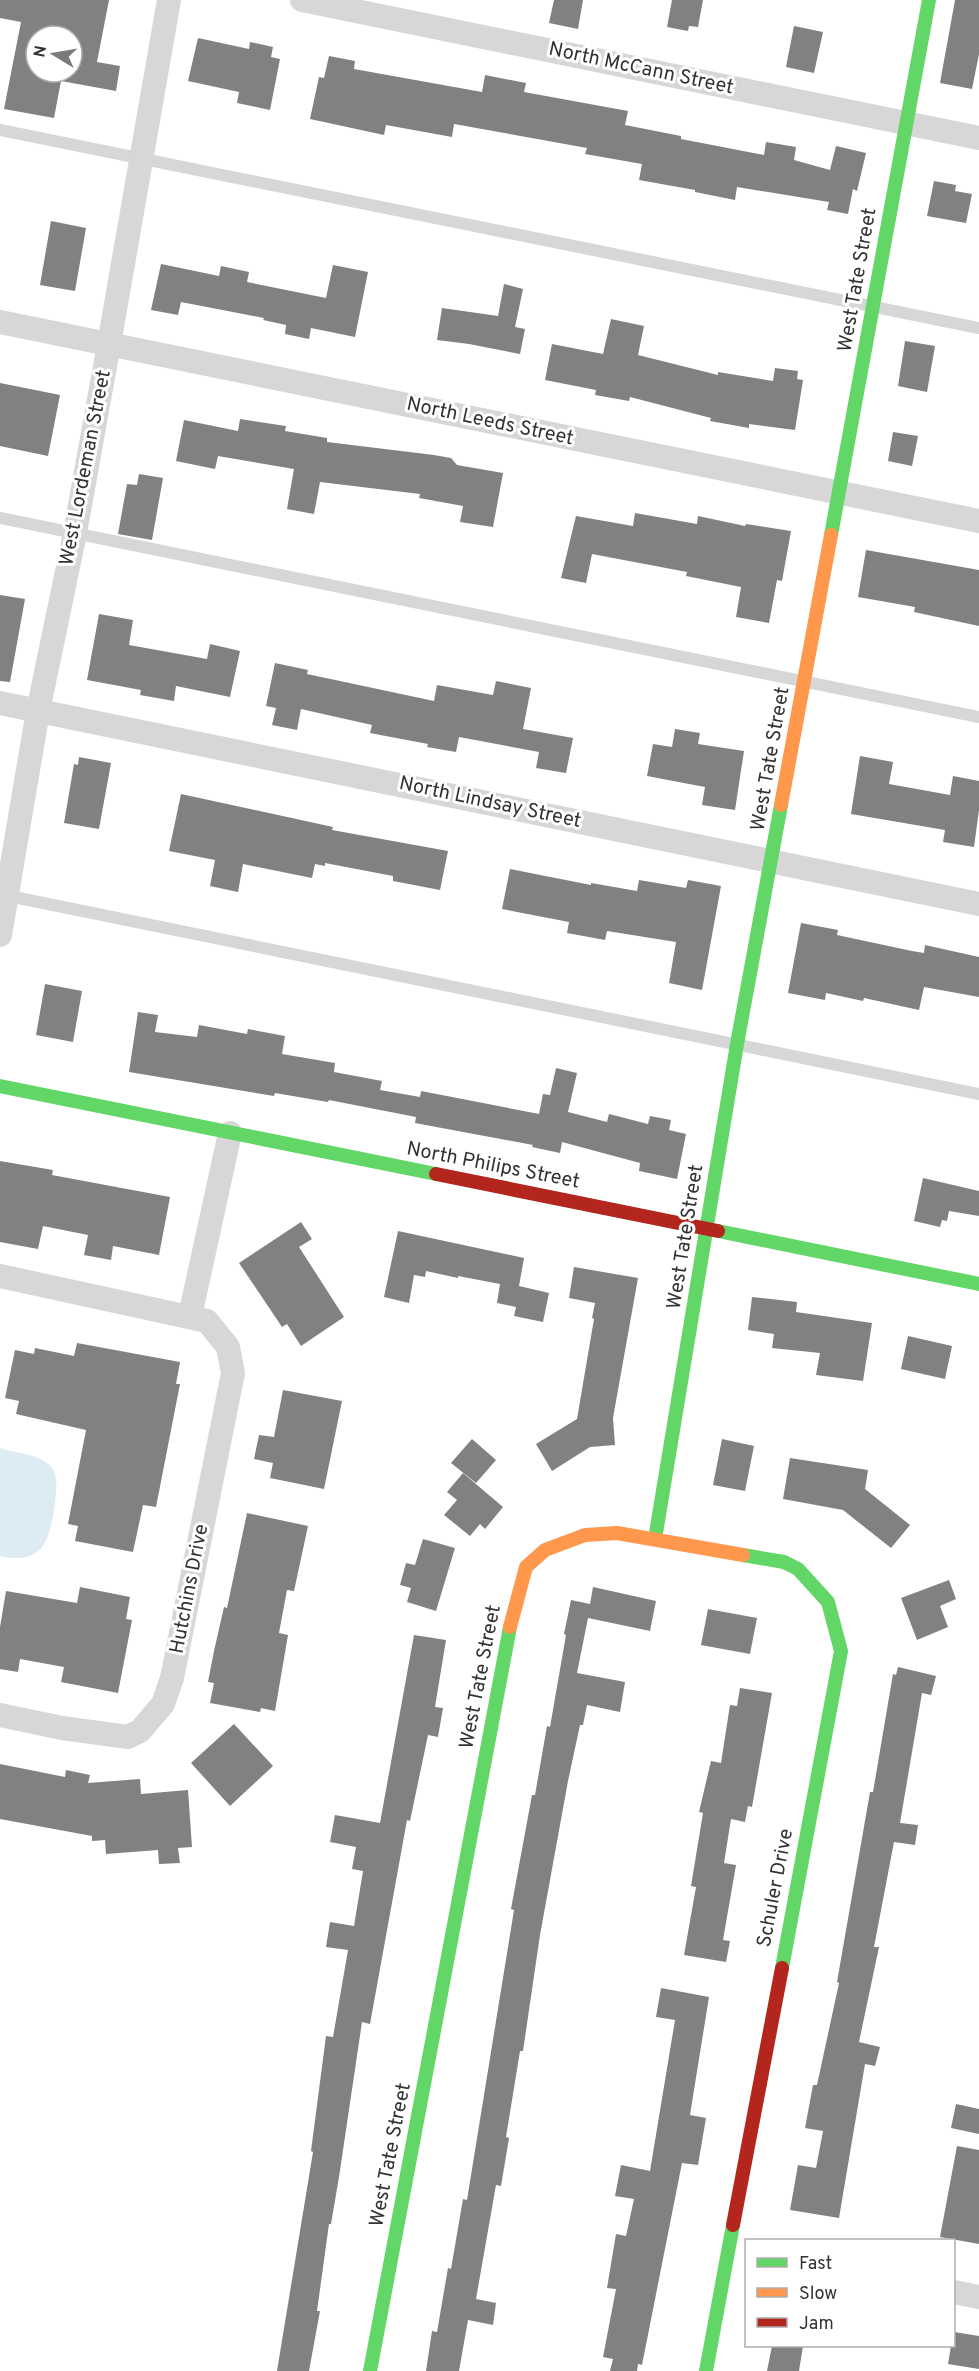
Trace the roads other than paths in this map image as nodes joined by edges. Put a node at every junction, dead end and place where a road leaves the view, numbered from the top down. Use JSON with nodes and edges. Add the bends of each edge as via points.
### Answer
{"nodes":[{"id":1,"x":168,"y":0,"type":"edge"},
{"id":2,"x":302,"y":0,"type":"edge"},
{"id":3,"x":929,"y":0,"type":"edge"},
{"id":4,"x":906,"y":124,"type":"junction"},
{"id":5,"x":0,"y":130,"type":"edge"},
{"id":6,"x":979,"y":138,"type":"edge"},
{"id":7,"x":142,"y":160,"type":"junction"},
{"id":8,"x":872,"y":308,"type":"junction"},
{"id":9,"x":0,"y":322,"type":"edge"},
{"id":10,"x":979,"y":328,"type":"edge"},
{"id":11,"x":110,"y":344,"type":"junction"},
{"id":12,"x":839,"y":493,"type":"junction"},
{"id":13,"x":0,"y":518,"type":"edge"},
{"id":14,"x":979,"y":521,"type":"edge"},
{"id":15,"x":75,"y":533,"type":"junction"},
{"id":16,"x":804,"y":681,"type":"junction"},
{"id":17,"x":0,"y":703,"type":"edge"},
{"id":18,"x":38,"y":711,"type":"junction"},
{"id":19,"x":979,"y":717,"type":"edge"},
{"id":20,"x":773,"y":861,"type":"junction"},
{"id":21,"x":4,"y":895,"type":"edge"},
{"id":22,"x":979,"y":904,"type":"edge"},
{"id":23,"x":0,"y":935,"type":"edge"},
{"id":24,"x":738,"y":1044,"type":"junction"},
{"id":25,"x":0,"y":1086,"type":"edge"},
{"id":26,"x":979,"y":1094,"type":"edge"},
{"id":27,"x":230,"y":1133,"type":"junction"},
{"id":28,"x":707,"y":1229,"type":"junction"},
{"id":29,"x":0,"y":1276,"type":"edge"},
{"id":30,"x":979,"y":1284,"type":"edge"},
{"id":31,"x":190,"y":1316,"type":"junction"},
{"id":32,"x":655,"y":1539,"type":"junction"},
{"id":33,"x":0,"y":1715,"type":"edge"},
{"id":34,"x":737,"y":2249,"type":"edge"},
{"id":35,"x":955,"y":2292,"type":"edge"},
{"id":36,"x":979,"y":2297,"type":"edge"},
{"id":37,"x":370,"y":2371,"type":"edge"},
{"id":38,"x":706,"y":2371,"type":"edge"}],
"edges":[{"from":1,"to":7,"type":"street","name":"West Lordeman Street"},
{"from":2,"to":4,"type":"street","name":"North McCann Street"},
{"from":3,"to":4,"type":"street","name":"West Tate Street"},
{"from":4,"to":6,"type":"street","name":"North McCann Street"},
{"from":4,"to":8,"type":"street","name":"West Tate Street"},
{"from":5,"to":7,"type":"lane"},
{"from":7,"to":8,"type":"lane"},
{"from":7,"to":11,"type":"street","name":"West Lordeman Street"},
{"from":8,"to":10,"type":"lane"},
{"from":8,"to":12,"type":"street","name":"West Tate Street"},
{"from":9,"to":11,"type":"street","name":"North Leeds Street"},
{"from":11,"to":12,"type":"street","name":"North Leeds Street"},
{"from":11,"to":15,"type":"street","name":"West Lordeman Street"},
{"from":12,"to":14,"type":"street","name":"North Leeds Street"},
{"from":12,"to":16,"type":"street","name":"West Tate Street"},
{"from":13,"to":15,"type":"lane"},
{"from":15,"to":16,"type":"lane"},
{"from":15,"to":18,"type":"street","name":"West Lordeman Street"},
{"from":16,"to":19,"type":"lane"},
{"from":16,"to":20,"type":"street","name":"West Tate Street"},
{"from":17,"to":18,"type":"street","name":"North Lindsay Street"},
{"from":18,"to":20,"type":"street","name":"North Lindsay Street"},
{"from":18,"to":21,"type":"street","name":"West Lordeman Street"},
{"from":20,"to":22,"type":"street","name":"North Lindsay Street"},
{"from":20,"to":24,"type":"street","name":"West Tate Street"},
{"from":21,"to":23,"type":"street","name":"West Lordeman Street"},
{"from":21,"to":24,"type":"lane"},
{"from":24,"to":26,"type":"lane"},
{"from":24,"to":28,"type":"street","name":"West Tate Street"},
{"from":25,"to":27,"type":"street","name":"North Philips Street"},
{"from":27,"to":28,"type":"street","name":"North Philips Street"},
{"from":27,"to":31,"type":"street"},
{"from":28,"to":30,"type":"street","name":"North Philips Street"},
{"from":28,"to":32,"type":"street","name":"West Tate Street"},
{"from":29,"to":31,"type":"street","name":"Hutchins Drive"},
{"from":31,"to":33,"type":"street","name":"Hutchins Drive","via":[[207,1321],[217,1332],[228,1347],[233,1373],[164,1704],[140,1731],[128,1737]]},
{"from":32,"to":34,"type":"street","name":"Schuler Drive","via":[[784,1562],[798,1569],[828,1602],[841,1650]]},
{"from":32,"to":37,"type":"street","name":"West Tate Street","via":[[617,1533],[585,1535],[545,1550],[526,1567],[513,1611]]},
{"from":34,"to":38,"type":"street","name":"Schuler Drive"},
{"from":35,"to":36,"type":"street"}]}
